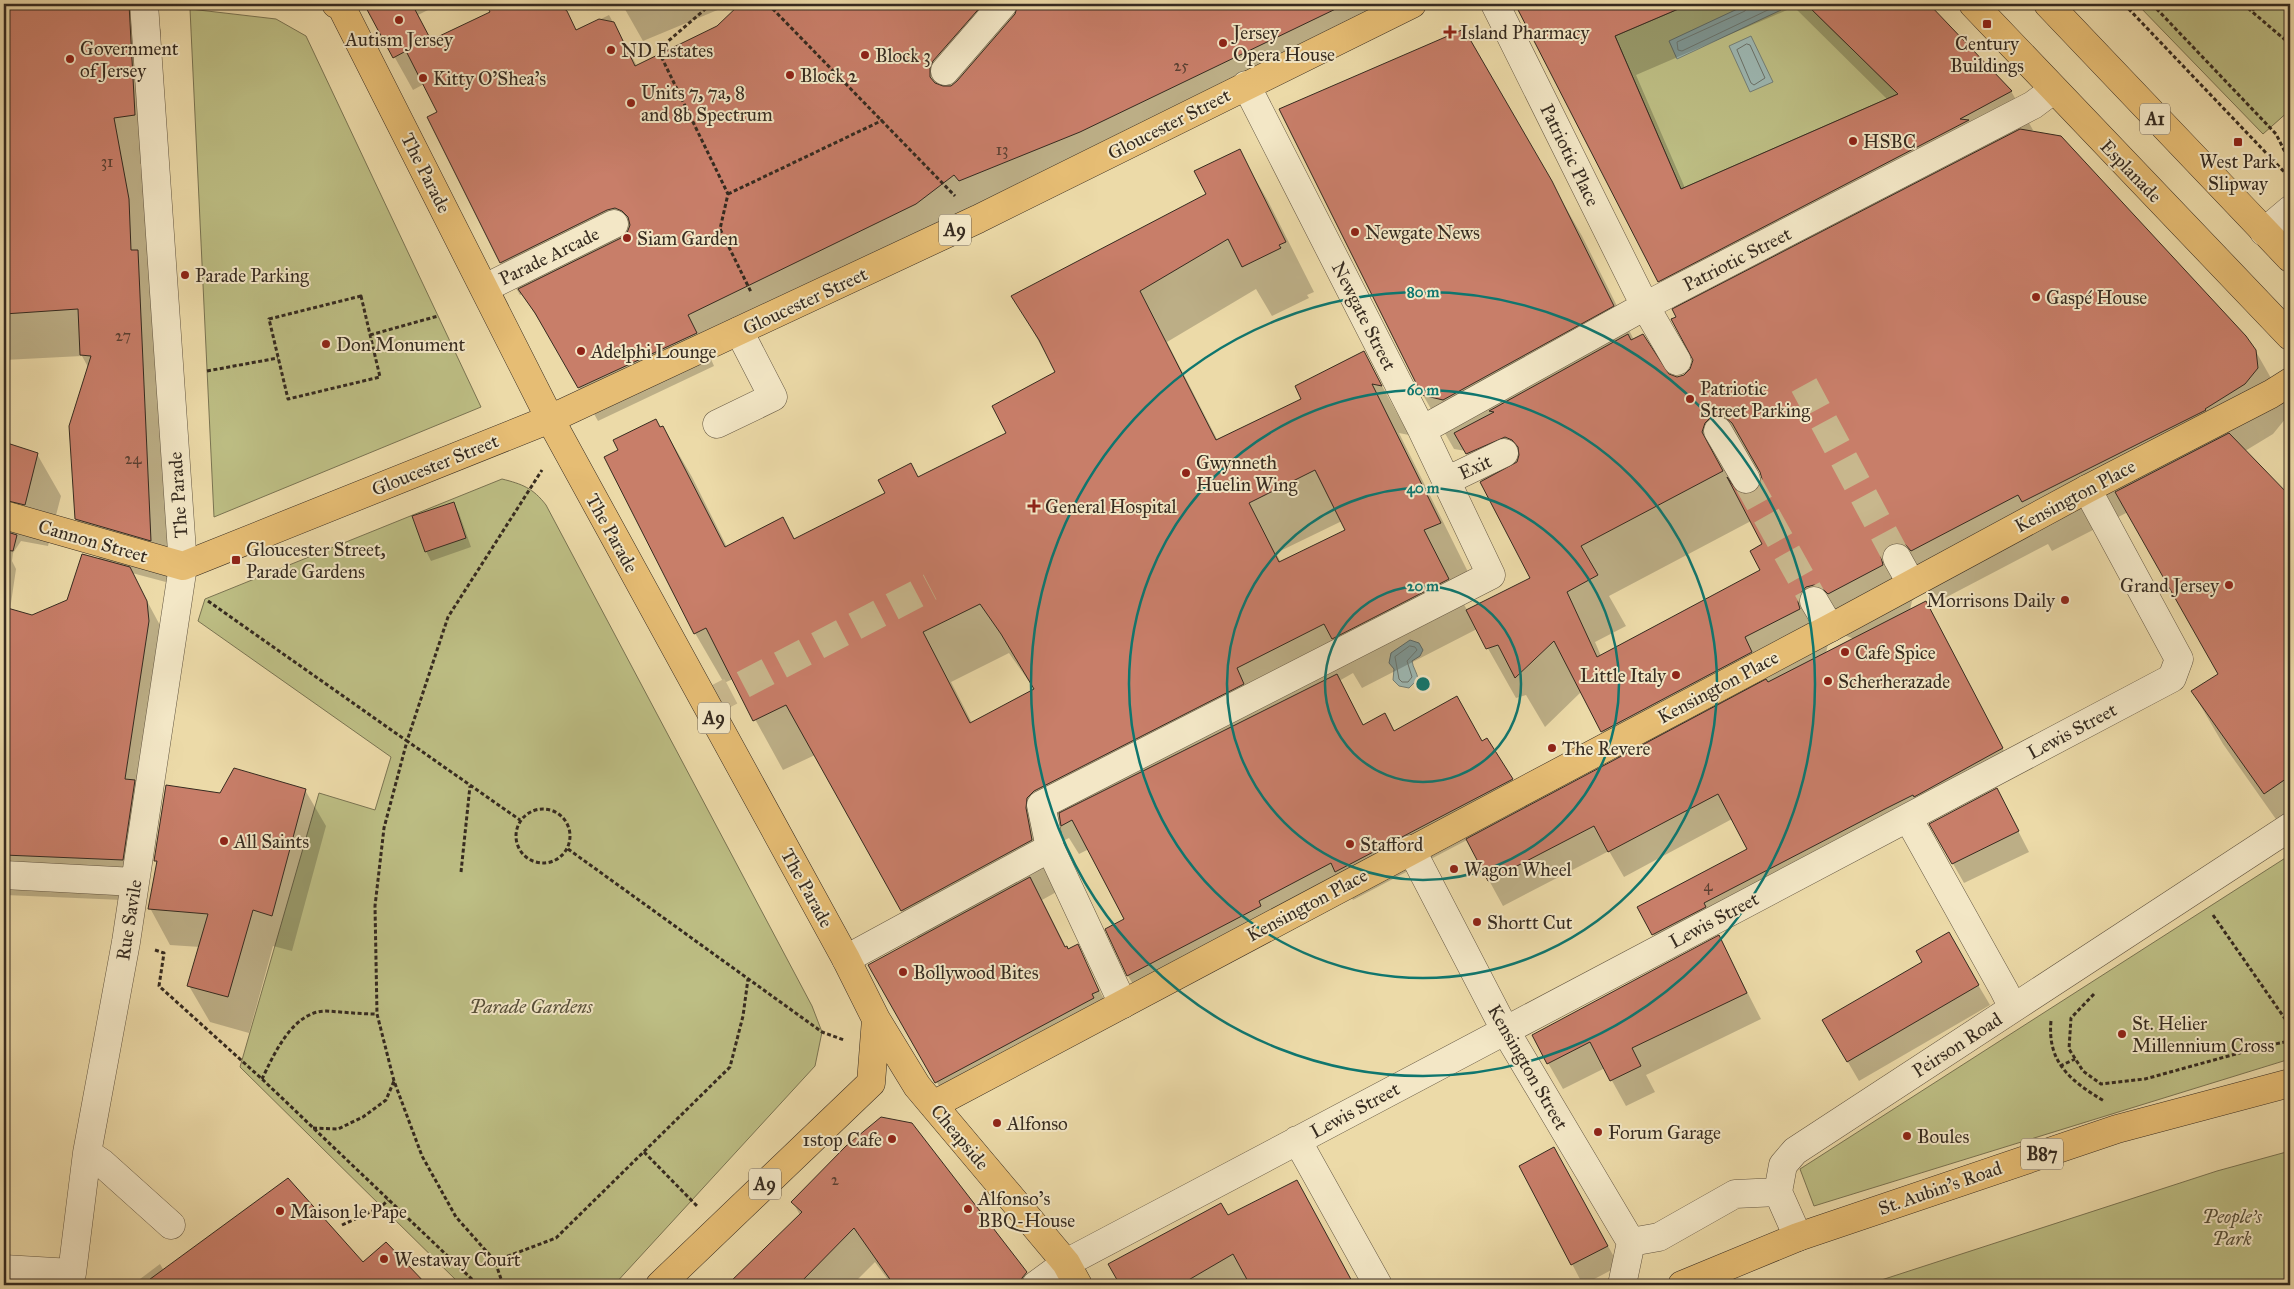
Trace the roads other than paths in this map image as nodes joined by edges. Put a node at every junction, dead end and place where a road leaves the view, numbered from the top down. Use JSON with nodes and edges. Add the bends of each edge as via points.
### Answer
{"nodes":[{"id":1,"x":144,"y":4,"type":"edge"},
{"id":2,"x":336,"y":4,"type":"edge"},
{"id":3,"x":1003,"y":4,"type":"edge"},
{"id":4,"x":1412,"y":4,"type":"edge"},
{"id":5,"x":1494,"y":4,"type":"edge"},
{"id":6,"x":1973,"y":4,"type":"edge"},
{"id":7,"x":2048,"y":4,"type":"edge"},
{"id":8,"x":945,"y":71,"type":"dead end"},
{"id":9,"x":1246,"y":86,"type":"junction"},
{"id":10,"x":2053,"y":90,"type":"junction"},
{"id":11,"x":2290,"y":210,"type":"edge"},
{"id":12,"x":614,"y":224,"type":"dead end"},
{"id":13,"x":2264,"y":232,"type":"junction"},
{"id":14,"x":2290,"y":258,"type":"edge"},
{"id":15,"x":485,"y":288,"type":"junction"},
{"id":16,"x":1645,"y":306,"type":"junction"},
{"id":17,"x":739,"y":331,"type":"junction"},
{"id":18,"x":2290,"y":336,"type":"edge"},
{"id":19,"x":1677,"y":362,"type":"dead end"},
{"id":20,"x":2290,"y":382,"type":"edge"},
{"id":21,"x":550,"y":419,"type":"junction"},
{"id":22,"x":717,"y":424,"type":"dead end"},
{"id":23,"x":1422,"y":430,"type":"junction"},
{"id":24,"x":1718,"y":431,"type":"dead end"},
{"id":25,"x":1504,"y":454,"type":"dead end"},
{"id":26,"x":1746,"y":479,"type":"tunnel mouth"},
{"id":27,"x":1446,"y":481,"type":"junction"},
{"id":28,"x":2087,"y":489,"type":"junction"},
{"id":29,"x":4,"y":515,"type":"edge"},
{"id":30,"x":1897,"y":558,"type":"tunnel mouth"},
{"id":31,"x":183,"y":566,"type":"junction"},
{"id":32,"x":1911,"y":583,"type":"junction"},
{"id":33,"x":1814,"y":601,"type":"tunnel mouth"},
{"id":34,"x":1830,"y":628,"type":"junction"},
{"id":35,"x":1908,"y":818,"type":"junction"},
{"id":36,"x":2290,"y":827,"type":"edge"},
{"id":37,"x":1050,"y":848,"type":"junction"},
{"id":38,"x":1411,"y":849,"type":"junction"},
{"id":39,"x":4,"y":875,"type":"edge"},
{"id":40,"x":135,"y":882,"type":"junction"},
{"id":41,"x":846,"y":959,"type":"junction"},
{"id":42,"x":1123,"y":1004,"type":"junction"},
{"id":43,"x":2013,"y":1008,"type":"junction"},
{"id":44,"x":876,"y":1019,"type":"junction"},
{"id":45,"x":1505,"y":1030,"type":"junction"},
{"id":46,"x":899,"y":1058,"type":"joint"},
{"id":47,"x":2290,"y":1082,"type":"edge"},
{"id":48,"x":871,"y":1084,"type":"junction"},
{"id":49,"x":925,"y":1096,"type":"junction"},
{"id":50,"x":1297,"y":1140,"type":"junction"},
{"id":51,"x":87,"y":1153,"type":"junction"},
{"id":52,"x":1778,"y":1192,"type":"junction"},
{"id":53,"x":171,"y":1225,"type":"dead end"},
{"id":54,"x":1798,"y":1237,"type":"junction"},
{"id":55,"x":1631,"y":1242,"type":"junction"},
{"id":56,"x":4,"y":1269,"type":"edge"},
{"id":57,"x":1072,"y":1274,"type":"edge"},
{"id":58,"x":77,"y":1279,"type":"edge"},
{"id":59,"x":660,"y":1285,"type":"edge"},
{"id":60,"x":1036,"y":1285,"type":"edge"},
{"id":61,"x":1378,"y":1285,"type":"edge"},
{"id":62,"x":1622,"y":1285,"type":"edge"},
{"id":63,"x":1682,"y":1285,"type":"edge"}],
"edges":[{"from":1,"to":31,"type":"street","name":"The Parade"},
{"from":2,"to":15,"type":"main road","name":"The Parade","via":[[342,6]]},
{"from":3,"to":8,"type":"street"},
{"from":4,"to":9,"type":"main road","name":"Gloucester Street","number":"A9"},
{"from":5,"to":16,"type":"street","name":"Patriotic Place"},
{"from":6,"to":10,"type":"main road","name":"Esplanade"},
{"from":7,"to":13,"type":"main road","number":"A1"},
{"from":9,"to":17,"type":"main road","name":"Gloucester Street","number":"A9","via":[[978,220]]},
{"from":9,"to":23,"type":"street","name":"Newgate Street"},
{"from":10,"to":16,"type":"street","name":"Patriotic Street","via":[[2033,105]]},
{"from":10,"to":18,"type":"main road","name":"Esplanade"},
{"from":11,"to":13,"type":"street"},
{"from":12,"to":15,"type":"street","name":"Parade Arcade"},
{"from":13,"to":14,"type":"main road","number":"A1"},
{"from":15,"to":21,"type":"main road","name":"The Parade"},
{"from":16,"to":19,"type":"street","name":"Patriotic Place"},
{"from":16,"to":23,"type":"street","name":"Patriotic Street"},
{"from":17,"to":21,"type":"main road","name":"Gloucester Street","number":"A9"},
{"from":17,"to":22,"type":"street","via":[[773,397]]},
{"from":20,"to":28,"type":"main road","name":"Kensington Place"},
{"from":21,"to":31,"type":"main road","name":"Gloucester Street"},
{"from":21,"to":41,"type":"main road","name":"The Parade","number":"A9"},
{"from":23,"to":27,"type":"street","name":"Newgate Street"},
{"from":24,"to":26,"type":"street"},
{"from":25,"to":27,"type":"street","name":"Exit"},
{"from":27,"to":37,"type":"street","name":"Newgate Street","via":[[1491,575],[1042,805]]},
{"from":28,"to":32,"type":"main road","name":"Kensington Place"},
{"from":28,"to":35,"type":"street","name":"Lewis Street","via":[[2179,659],[2172,678]]},
{"from":29,"to":31,"type":"main road","name":"Cannon Street"},
{"from":30,"to":32,"type":"street"},
{"from":31,"to":40,"type":"street","name":"Rue Savile"},
{"from":32,"to":34,"type":"main road","name":"Kensington Place"},
{"from":33,"to":34,"type":"street"},
{"from":34,"to":38,"type":"main road","name":"Kensington Place"},
{"from":35,"to":43,"type":"street"},
{"from":35,"to":45,"type":"street","name":"Lewis Street"},
{"from":36,"to":43,"type":"street","name":"Peirson Road"},
{"from":37,"to":41,"type":"street"},
{"from":37,"to":42,"type":"street"},
{"from":38,"to":42,"type":"main road","name":"Kensington Place"},
{"from":38,"to":45,"type":"street","name":"Kensington Street"},
{"from":39,"to":40,"type":"street"},
{"from":40,"to":51,"type":"street","name":"Rue Savile"},
{"from":41,"to":44,"type":"main road","name":"The Parade","number":"A9"},
{"from":42,"to":49,"type":"main road","name":"Kensington Place"},
{"from":43,"to":52,"type":"street","name":"Peirson Road","via":[[1795,1151],[1783,1165]]},
{"from":44,"to":46,"type":"main road","name":"The Parade","number":"A9"},
{"from":44,"to":48,"type":"main road"},
{"from":45,"to":50,"type":"street","name":"Lewis Street"},
{"from":45,"to":55,"type":"street","name":"Kensington Street"},
{"from":46,"to":49,"type":"main road","name":"Cheapside"},
{"from":47,"to":54,"type":"main road","name":"St. Aubin's Road","number":"B87","via":[[2117,1128]]},
{"from":48,"to":49,"type":"main road"},
{"from":48,"to":59,"type":"main road","number":"A9"},
{"from":49,"to":57,"type":"main road","name":"Cheapside"},
{"from":50,"to":57,"type":"street","name":"Lewis Street"},
{"from":50,"to":61,"type":"street"},
{"from":51,"to":53,"type":"street"},
{"from":51,"to":58,"type":"street","name":"Rue Savile"},
{"from":52,"to":54,"type":"street"},
{"from":52,"to":55,"type":"street","via":[[1735,1194],[1659,1236]]},
{"from":54,"to":63,"type":"main road","name":"St. Aubin's Road"},
{"from":55,"to":62,"type":"street"},
{"from":56,"to":58,"type":"street"},
{"from":57,"to":60,"type":"street","name":"Lewis Street"}]}
